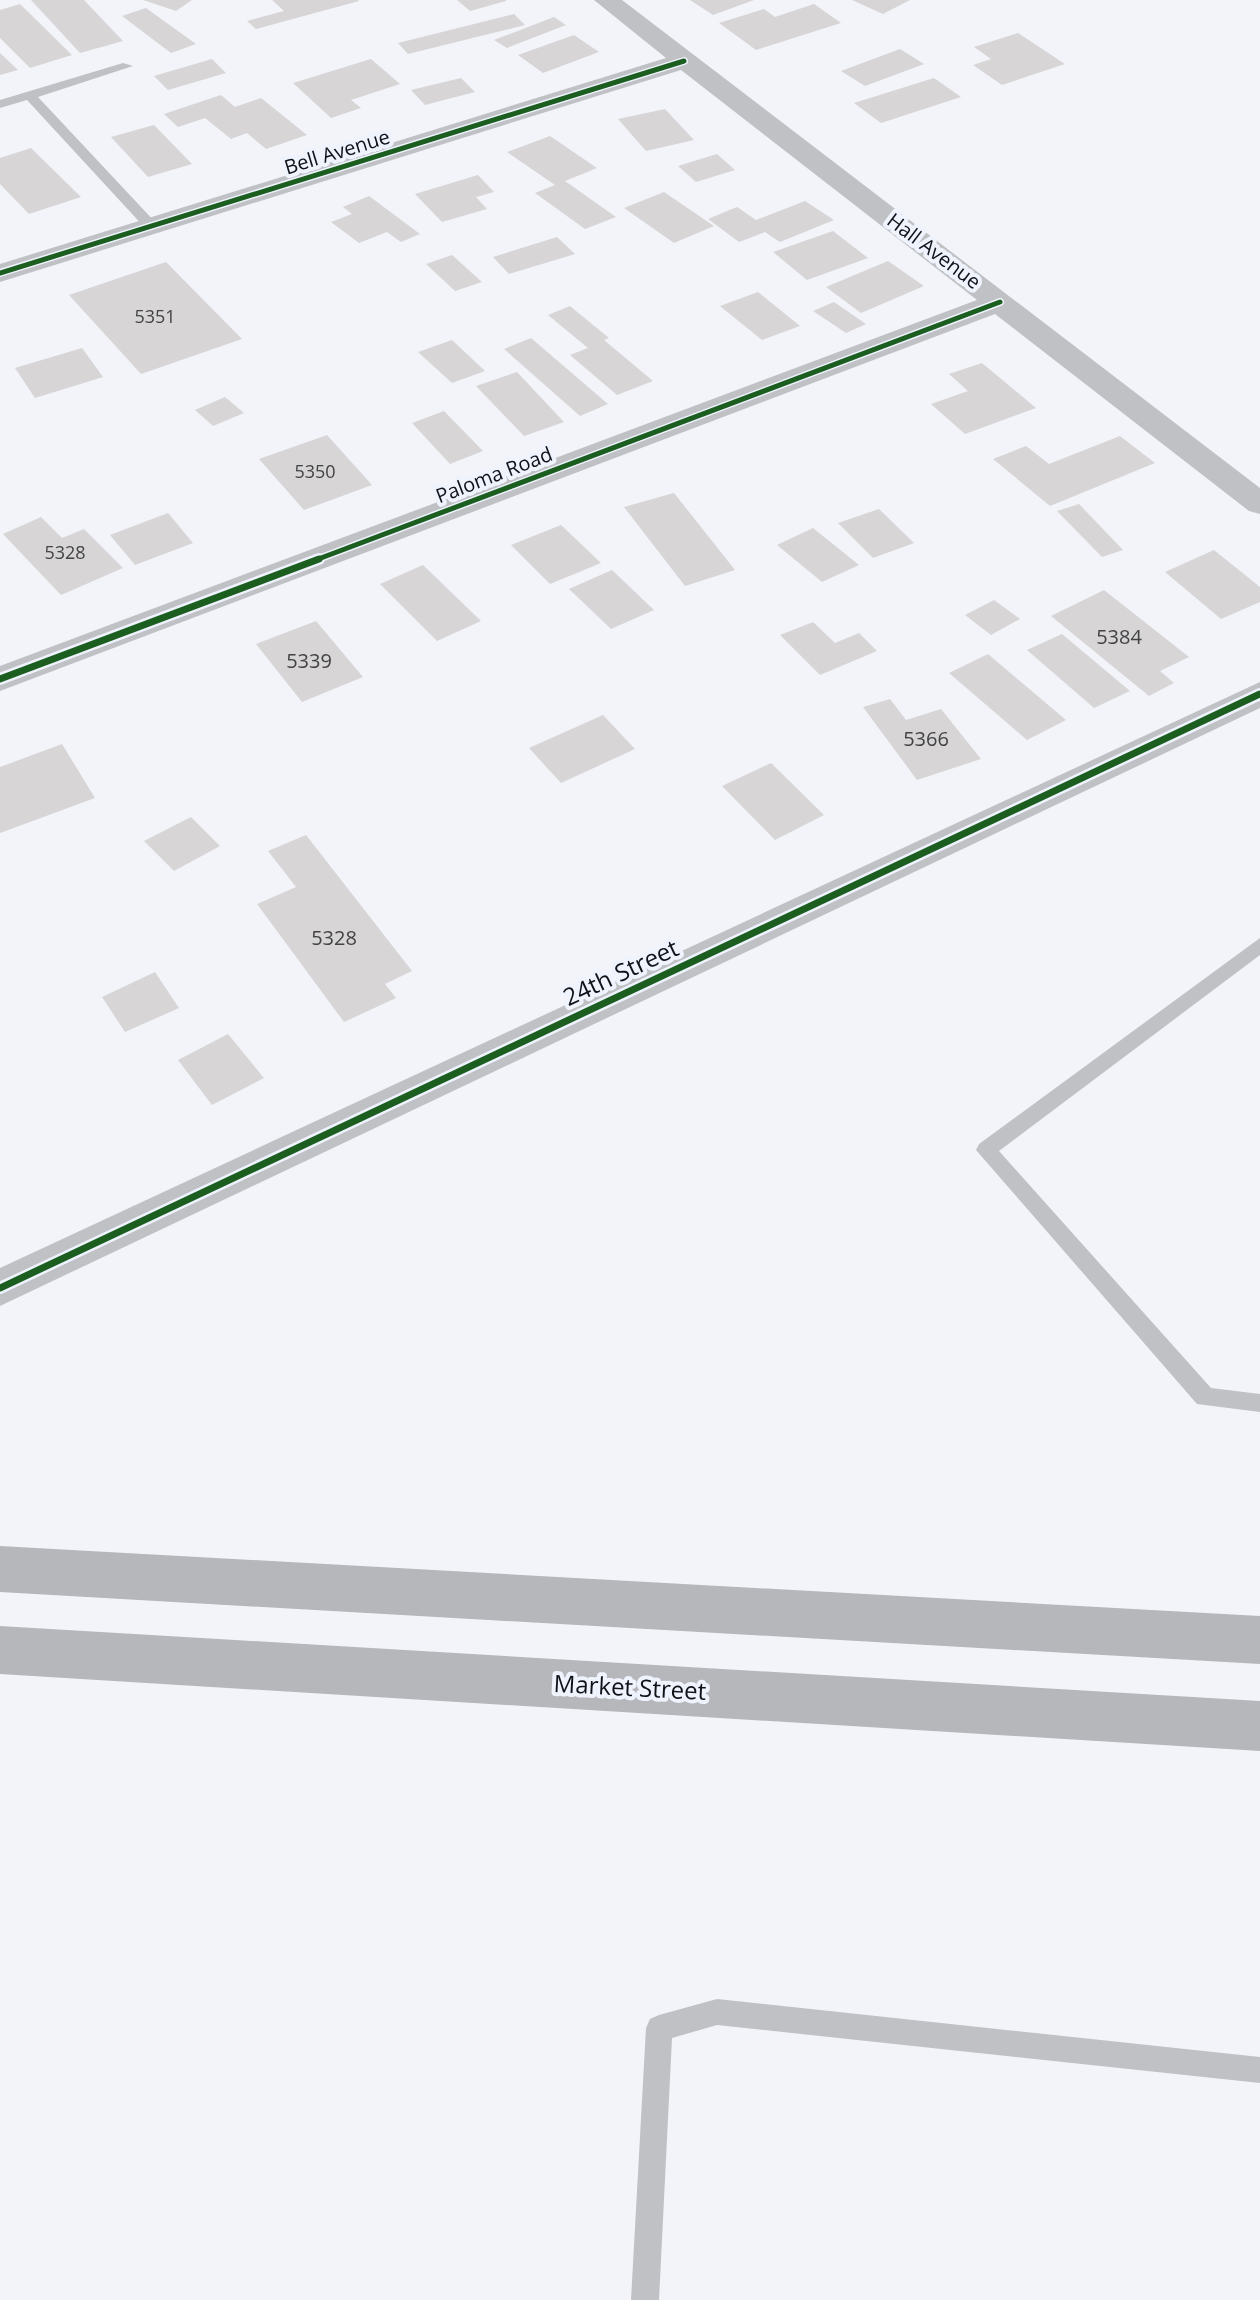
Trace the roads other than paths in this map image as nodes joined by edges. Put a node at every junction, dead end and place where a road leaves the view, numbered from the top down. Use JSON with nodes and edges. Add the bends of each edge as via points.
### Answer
{"nodes":[{"id":1,"x":606,"y":0,"type":"edge"},
{"id":2,"x":684,"y":61,"type":"junction"},
{"id":3,"x":127,"y":66,"type":"dead end"},
{"id":4,"x":30,"y":95,"type":"junction"},
{"id":5,"x":0,"y":104,"type":"edge"},
{"id":6,"x":151,"y":226,"type":"junction"},
{"id":7,"x":0,"y":273,"type":"edge"},
{"id":8,"x":1000,"y":302,"type":"junction"},
{"id":9,"x":1260,"y":504,"type":"edge"},
{"id":10,"x":0,"y":679,"type":"edge"},
{"id":11,"x":1260,"y":694,"type":"edge"},
{"id":12,"x":1260,"y":945,"type":"edge"},
{"id":13,"x":0,"y":1288,"type":"edge"},
{"id":14,"x":1260,"y":1403,"type":"edge"},
{"id":15,"x":0,"y":1569,"type":"edge"},
{"id":16,"x":1260,"y":1640,"type":"edge"},
{"id":17,"x":0,"y":1650,"type":"edge"},
{"id":18,"x":1260,"y":1726,"type":"edge"},
{"id":19,"x":1260,"y":2070,"type":"edge"},
{"id":20,"x":645,"y":2300,"type":"edge"}],
"edges":[{"from":1,"to":2,"type":"street","name":"Hall Avenue"},
{"from":2,"to":6,"type":"street","name":"Bell Avenue"},
{"from":2,"to":8,"type":"street","name":"Hall Avenue"},
{"from":3,"to":4,"type":"lane"},
{"from":4,"to":5,"type":"lane"},
{"from":4,"to":6,"type":"lane"},
{"from":6,"to":7,"type":"street","name":"Bell Avenue"},
{"from":8,"to":9,"type":"street","name":"Hall Avenue"},
{"from":8,"to":10,"type":"street","name":"Paloma Road"},
{"from":11,"to":13,"type":"street","name":"24th Street"},
{"from":12,"to":14,"type":"lane","via":[[986,1150],[1205,1397]]},
{"from":15,"to":16,"type":"main road"},
{"from":17,"to":18,"type":"main road","name":"Market Street"},
{"from":19,"to":20,"type":"lane","via":[[717,2012],[659,2028]]}]}
